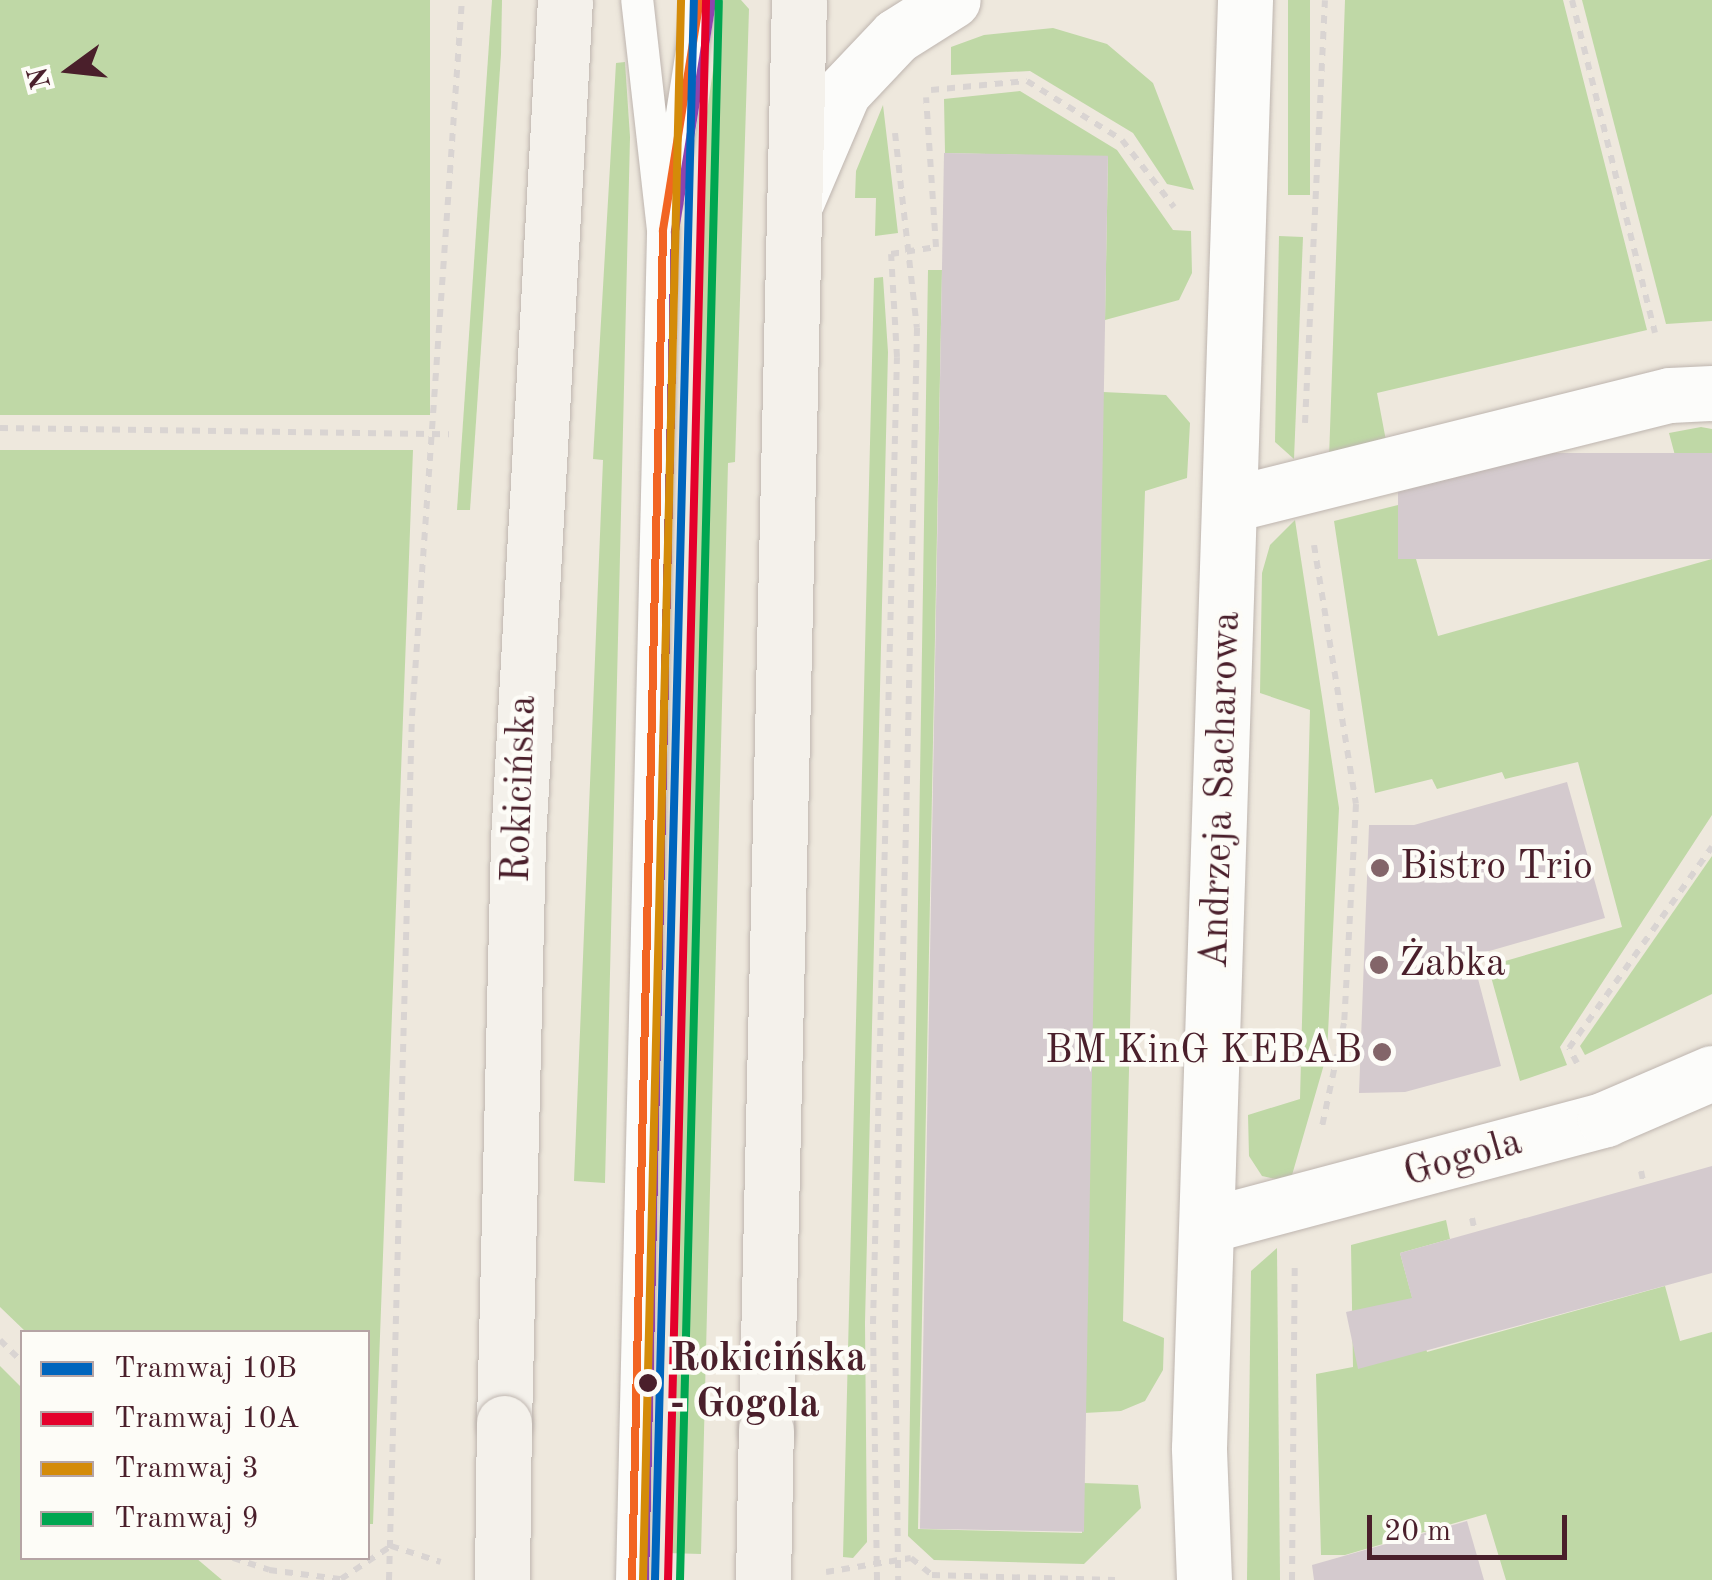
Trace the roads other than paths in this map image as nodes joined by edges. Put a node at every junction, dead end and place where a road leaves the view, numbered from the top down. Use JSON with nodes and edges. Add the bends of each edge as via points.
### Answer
{"nodes":[{"id":1,"x":566,"y":0,"type":"edge"},
{"id":2,"x":637,"y":0,"type":"edge"},
{"id":3,"x":700,"y":0,"type":"edge"},
{"id":4,"x":799,"y":0,"type":"edge"},
{"id":5,"x":1245,"y":0,"type":"edge"},
{"id":6,"x":925,"y":17,"type":"edge"},
{"id":7,"x":793,"y":213,"type":"junction"},
{"id":8,"x":663,"y":230,"type":"junction"},
{"id":9,"x":1691,"y":394,"type":"edge"},
{"id":10,"x":1232,"y":504,"type":"junction"},
{"id":11,"x":1712,"y":1073,"type":"edge"},
{"id":12,"x":1208,"y":1225,"type":"junction"},
{"id":13,"x":788,"y":1576,"type":"edge"},
{"id":14,"x":502,"y":1580,"type":"edge"},
{"id":15,"x":632,"y":1580,"type":"edge"},
{"id":16,"x":1204,"y":1580,"type":"edge"}],
"edges":[{"from":1,"to":14,"type":"main road","name":"Rokicińska","bridge":true,"via":[[518,840]]},
{"from":2,"to":8,"type":"lane"},
{"from":3,"to":8,"type":"lane"},
{"from":4,"to":7,"type":"main road"},
{"from":5,"to":10,"type":"street","name":"Andrzeja Sacharowa"},
{"from":6,"to":7,"type":"street","via":[[843,92]]},
{"from":7,"to":13,"type":"main road","bridge":true,"via":[[766,1430]]},
{"from":8,"to":15,"type":"lane"},
{"from":9,"to":10,"type":"street"},
{"from":10,"to":12,"type":"street","name":"Andrzeja Sacharowa"},
{"from":11,"to":12,"type":"street","name":"Gogola","via":[[1604,1119]]},
{"from":12,"to":16,"type":"street","name":"Andrzeja Sacharowa","via":[[1200,1448]]}]}
